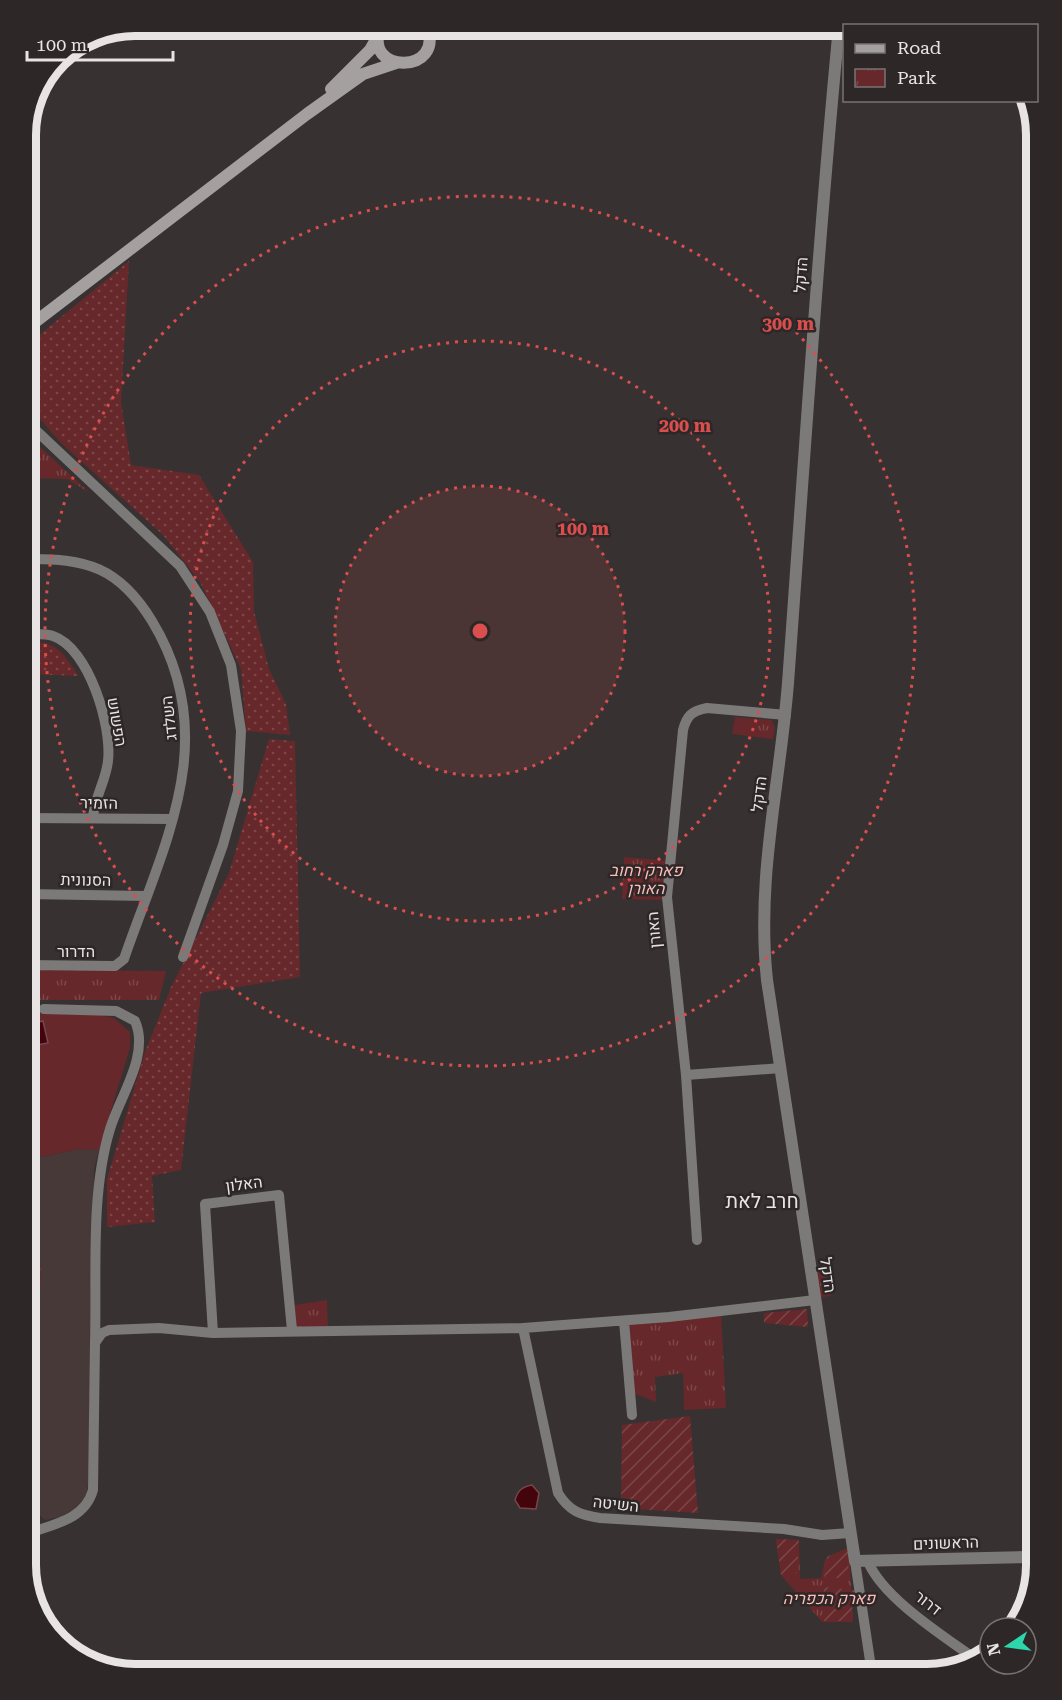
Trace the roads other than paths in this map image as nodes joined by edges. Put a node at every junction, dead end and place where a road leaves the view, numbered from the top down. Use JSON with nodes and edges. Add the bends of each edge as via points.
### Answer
{"nodes":[{"id":1,"x":376,"y":36,"type":"edge"},
{"id":2,"x":381,"y":36,"type":"edge"},
{"id":3,"x":428,"y":36,"type":"edge"},
{"id":4,"x":837,"y":36,"type":"edge"},
{"id":5,"x":396,"y":63,"type":"junction"},
{"id":6,"x":307,"y":114,"type":"junction"},
{"id":7,"x":36,"y":321,"type":"edge"},
{"id":8,"x":36,"y":431,"type":"edge"},
{"id":9,"x":36,"y":559,"type":"edge"},
{"id":10,"x":36,"y":635,"type":"edge"},
{"id":11,"x":786,"y":715,"type":"junction"},
{"id":12,"x":36,"y":818,"type":"edge"},
{"id":13,"x":93,"y":818,"type":"junction"},
{"id":14,"x":172,"y":819,"type":"junction"},
{"id":15,"x":36,"y":894,"type":"edge"},
{"id":16,"x":146,"y":896,"type":"junction"},
{"id":17,"x":183,"y":957,"type":"dead end"},
{"id":18,"x":124,"y":959,"type":"joint"},
{"id":19,"x":36,"y":965,"type":"edge"},
{"id":20,"x":44,"y":1009,"type":"dead end"},
{"id":21,"x":781,"y":1068,"type":"junction"},
{"id":22,"x":686,"y":1075,"type":"junction"},
{"id":23,"x":697,"y":1240,"type":"dead end"},
{"id":24,"x":815,"y":1300,"type":"junction"},
{"id":25,"x":624,"y":1321,"type":"junction"},
{"id":26,"x":523,"y":1328,"type":"junction"},
{"id":27,"x":292,"y":1330,"type":"junction"},
{"id":28,"x":213,"y":1333,"type":"junction"},
{"id":29,"x":94,"y":1343,"type":"junction"},
{"id":30,"x":632,"y":1415,"type":"dead end"},
{"id":31,"x":36,"y":1528,"type":"edge"},
{"id":32,"x":850,"y":1533,"type":"junction"},
{"id":33,"x":1026,"y":1558,"type":"edge"},
{"id":34,"x":861,"y":1561,"type":"junction"},
{"id":35,"x":970,"y":1655,"type":"edge"},
{"id":36,"x":871,"y":1664,"type":"edge"}],
"edges":[{"from":1,"to":6,"type":"main road","via":[[364,57]]},
{"from":2,"to":5,"type":"main road","via":[[382,53]]},
{"from":3,"to":5,"type":"main road","via":[[429,45],[420,59]]},
{"from":4,"to":11,"type":"street","name":"הדקל"},
{"from":5,"to":6,"type":"main road","via":[[363,75]]},
{"from":6,"to":7,"type":"main road"},
{"from":8,"to":17,"type":"street","via":[[180,566],[210,612],[231,665],[241,731],[238,791]]},
{"from":9,"to":14,"type":"street","name":"השלדג","via":[[69,560],[100,568],[127,587],[159,633],[176,670],[187,733],[184,773]]},
{"from":10,"to":13,"type":"street","name":"הפשוש","via":[[54,636],[70,648],[102,706],[108,760]]},
{"from":11,"to":21,"type":"street","name":"הדקל","via":[[763,892],[764,953]]},
{"from":11,"to":22,"type":"street","name":"האורן","via":[[707,708],[695,710],[686,718],[667,897]]},
{"from":12,"to":13,"type":"street","name":"הזמיר"},
{"from":13,"to":14,"type":"street","name":"הזמיר"},
{"from":14,"to":16,"type":"street","name":"השלדג"},
{"from":15,"to":16,"type":"street","name":"הסנונית"},
{"from":16,"to":18,"type":"street","name":"השלדג"},
{"from":18,"to":19,"type":"street","name":"הדרור","via":[[115,966]]},
{"from":20,"to":29,"type":"street","via":[[116,1011],[135,1021],[140,1039],[137,1059],[117,1107],[104,1155]]},
{"from":21,"to":22,"type":"street"},
{"from":21,"to":24,"type":"street","name":"הדקל"},
{"from":22,"to":23,"type":"street"},
{"from":24,"to":25,"type":"street"},
{"from":24,"to":32,"type":"street","name":"הדקל"},
{"from":25,"to":26,"type":"street"},
{"from":25,"to":30,"type":"street"},
{"from":26,"to":27,"type":"street"},
{"from":26,"to":32,"type":"street","name":"השיטה","via":[[558,1493],[565,1506],[579,1515],[822,1535]]},
{"from":27,"to":28,"type":"street"},
{"from":27,"to":28,"type":"street","name":"האלון","via":[[279,1195],[205,1204]]},
{"from":28,"to":29,"type":"street","via":[[117,1329],[102,1333]]},
{"from":29,"to":31,"type":"street","via":[[90,1501],[71,1518]]},
{"from":32,"to":34,"type":"street","name":"הדקל"},
{"from":33,"to":34,"type":"street","name":"הראשונים"},
{"from":34,"to":35,"type":"street","name":"דרור","via":[[902,1603]]},
{"from":34,"to":36,"type":"street"}]}
